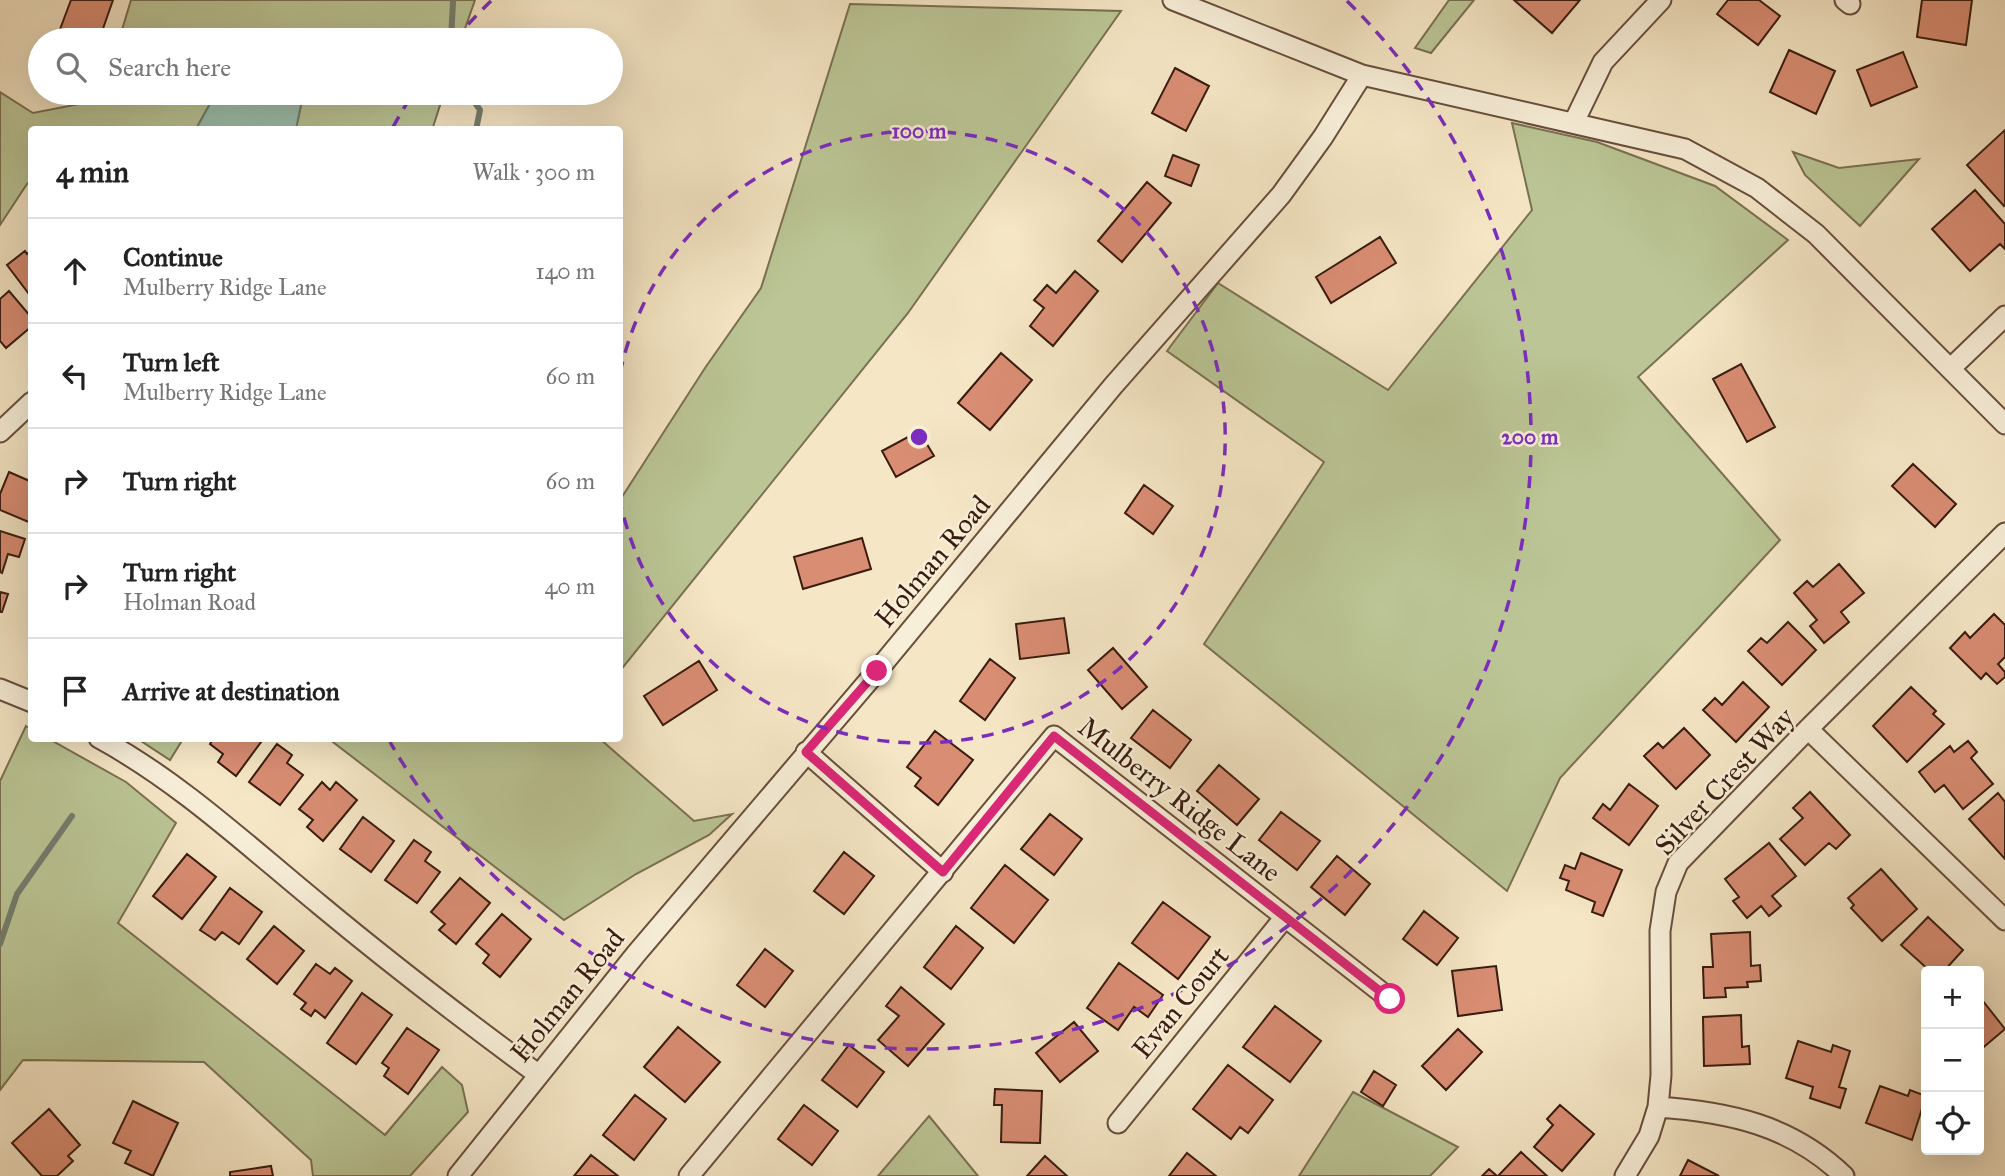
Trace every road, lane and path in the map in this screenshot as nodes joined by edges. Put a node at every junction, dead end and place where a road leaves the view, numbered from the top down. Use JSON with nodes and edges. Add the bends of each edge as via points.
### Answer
{"nodes":[{"id":1,"x":1174,"y":0,"type":"edge"},
{"id":2,"x":1661,"y":0,"type":"edge"},
{"id":3,"x":1362,"y":75,"type":"junction"},
{"id":4,"x":1574,"y":122,"type":"junction"},
{"id":5,"x":2005,"y":316,"type":"edge"},
{"id":6,"x":1951,"y":368,"type":"junction"},
{"id":7,"x":28,"y":406,"type":"edge"},
{"id":8,"x":2005,"y":424,"type":"edge"},
{"id":9,"x":0,"y":432,"type":"edge"},
{"id":10,"x":2005,"y":533,"type":"edge"},
{"id":11,"x":0,"y":689,"type":"edge"},
{"id":12,"x":28,"y":700,"type":"edge"},
{"id":13,"x":1808,"y":729,"type":"junction"},
{"id":14,"x":106,"y":742,"type":"edge"},
{"id":15,"x":806,"y":752,"type":"junction"},
{"id":16,"x":943,"y":872,"type":"junction"},
{"id":17,"x":1285,"y":917,"type":"junction"},
{"id":18,"x":2005,"y":920,"type":"edge"},
{"id":19,"x":1390,"y":999,"type":"dead end"},
{"id":20,"x":539,"y":1075,"type":"junction"},
{"id":21,"x":1658,"y":1107,"type":"junction"},
{"id":22,"x":1118,"y":1123,"type":"dead end"},
{"id":23,"x":458,"y":1176,"type":"edge"},
{"id":24,"x":689,"y":1176,"type":"edge"},
{"id":25,"x":1625,"y":1176,"type":"edge"},
{"id":26,"x":1844,"y":1176,"type":"edge"}],
"edges":[{"from":1,"to":3,"type":"street"},
{"from":2,"to":4,"type":"street","via":[[1603,62]]},
{"from":3,"to":4,"type":"street"},
{"from":3,"to":15,"type":"street","name":"Holman Road","via":[[1281,195],[1113,386]]},
{"from":4,"to":6,"type":"street","via":[[1685,149],[1757,188],[1816,234]]},
{"from":5,"to":6,"type":"street"},
{"from":6,"to":8,"type":"street"},
{"from":7,"to":9,"type":"street"},
{"from":10,"to":13,"type":"street","name":"Silver Crest Way"},
{"from":11,"to":12,"type":"street"},
{"from":13,"to":18,"type":"street"},
{"from":13,"to":21,"type":"street","name":"Silver Crest Way","via":[[1678,863],[1666,892],[1660,931]]},
{"from":14,"to":20,"type":"street","via":[[213,817],[399,971]]},
{"from":15,"to":16,"type":"street"},
{"from":15,"to":20,"type":"street","name":"Holman Road"},
{"from":16,"to":17,"type":"street","name":"Mulberry Ridge Lane","via":[[1054,736]]},
{"from":16,"to":24,"type":"street","name":"Mulberry Ridge Lane"},
{"from":17,"to":19,"type":"street","name":"Mulberry Ridge Lane"},
{"from":17,"to":22,"type":"street","name":"Evan Court"},
{"from":20,"to":23,"type":"street","name":"Holman Road"},
{"from":21,"to":25,"type":"street","name":"Silver Crest Way","via":[[1649,1136]]},
{"from":21,"to":26,"type":"street","via":[[1748,1119],[1791,1137]]}]}
